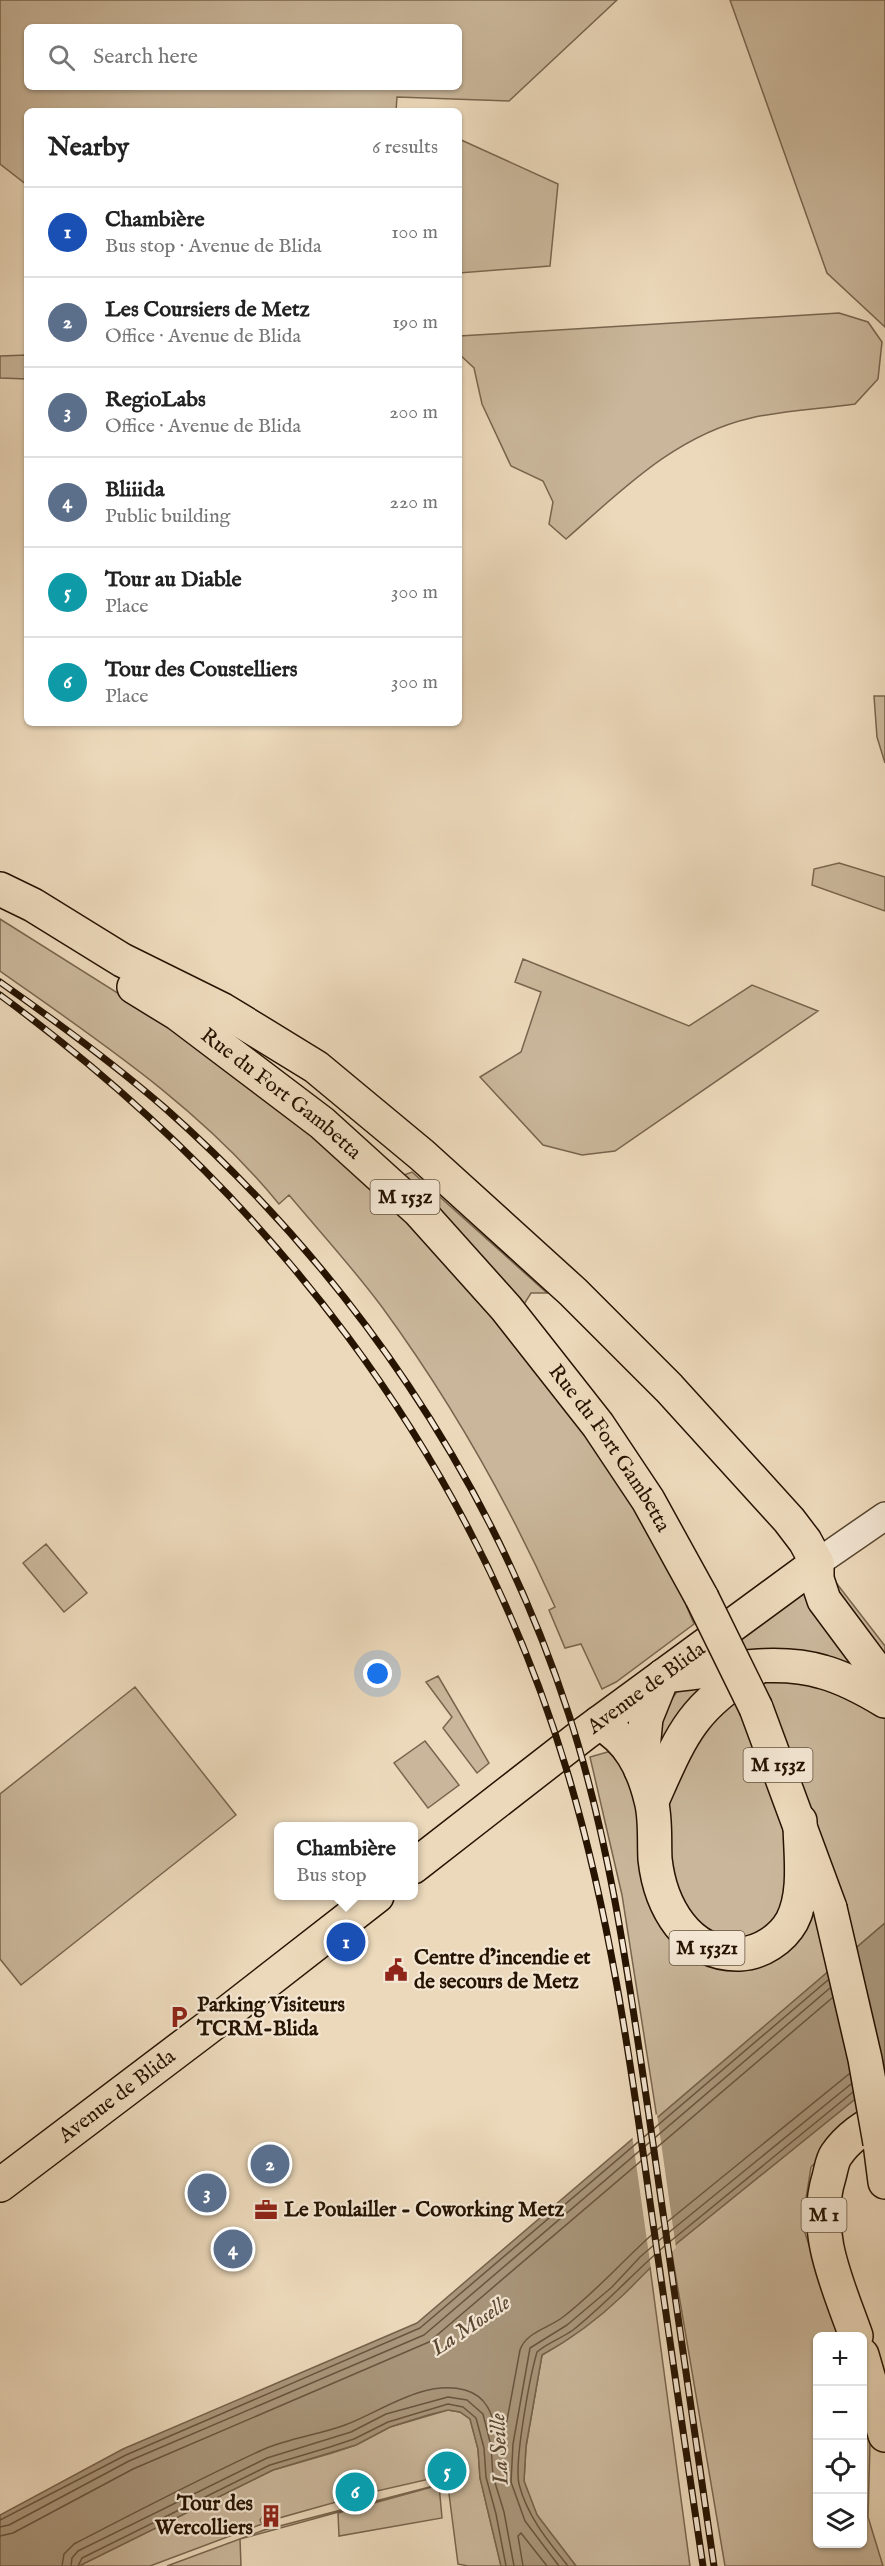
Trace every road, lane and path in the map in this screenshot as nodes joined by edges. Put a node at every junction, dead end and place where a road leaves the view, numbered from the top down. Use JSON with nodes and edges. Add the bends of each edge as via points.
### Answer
{"nodes":[{"id":1,"x":0,"y":889,"type":"edge"},
{"id":2,"x":0,"y":903,"type":"edge"},
{"id":3,"x":885,"y":1516,"type":"edge"},
{"id":4,"x":817,"y":1563,"type":"junction"},
{"id":5,"x":885,"y":1646,"type":"edge"},
{"id":6,"x":759,"y":1667,"type":"junction"},
{"id":7,"x":663,"y":1676,"type":"junction"},
{"id":8,"x":885,"y":1682,"type":"edge"},
{"id":9,"x":885,"y":1701,"type":"edge"},
{"id":10,"x":599,"y":1723,"type":"junction"},
{"id":11,"x":641,"y":1770,"type":"junction"},
{"id":12,"x":652,"y":1801,"type":"junction"},
{"id":13,"x":800,"y":1821,"type":"junction"},
{"id":14,"x":418,"y":1864,"type":"edge"},
{"id":15,"x":372,"y":1900,"type":"edge"},
{"id":16,"x":882,"y":2129,"type":"edge"},
{"id":17,"x":885,"y":2182,"type":"edge"},
{"id":18,"x":0,"y":2185,"type":"edge"},
{"id":19,"x":854,"y":2332,"type":"edge"},
{"id":20,"x":867,"y":2372,"type":"edge"},
{"id":21,"x":885,"y":2434,"type":"edge"}],
"edges":[{"from":1,"to":4,"type":"main road","via":[[122,960],[223,1010],[316,1067],[422,1155],[573,1292],[669,1388],[789,1520]]},
{"from":2,"to":13,"type":"main road","name":"Rue du Fort Gambetta","number":"M 153z","bridge":true,"via":[[178,1014],[322,1123],[419,1210],[506,1308],[598,1425],[648,1500],[756,1708]]},
{"from":3,"to":4,"type":"street","name":"Avenue de Blida"},
{"from":4,"to":5,"type":"main road"},
{"from":4,"to":7,"type":"main road","name":"Avenue de Blida"},
{"from":4,"to":8,"type":"main road","via":[[824,1600]]},
{"from":6,"to":7,"type":"main road"},
{"from":6,"to":9,"type":"main road","via":[[785,1666],[822,1672],[858,1685]]},
{"from":6,"to":12,"type":"main road","number":"M 153z1","via":[[724,1689],[696,1714]]},
{"from":7,"to":10,"type":"main road","name":"Avenue de Blida"},
{"from":7,"to":11,"type":"main road","number":"M 153z1","via":[[646,1718]]},
{"from":10,"to":11,"type":"main road","number":"M 153z1","via":[[623,1740]]},
{"from":10,"to":14,"type":"main road","name":"Avenue de Blida"},
{"from":11,"to":12,"type":"main road","number":"M 153z1"},
{"from":12,"to":13,"type":"main road","number":"M 153z1","via":[[656,1861],[669,1908],[685,1933],[697,1943],[722,1953],[749,1953],[762,1948],[790,1925],[800,1887]]},
{"from":13,"to":16,"type":"main road","number":"M 153z","bridge":true,"via":[[830,1908]]},
{"from":15,"to":18,"type":"main road","name":"Avenue de Blida"},
{"from":16,"to":17,"type":"main road","number":"M 153z"},
{"from":16,"to":19,"type":"main road","number":"M 1","via":[[860,2130],[835,2156],[824,2193],[823,2232]]},
{"from":20,"to":21,"type":"main road"}]}
